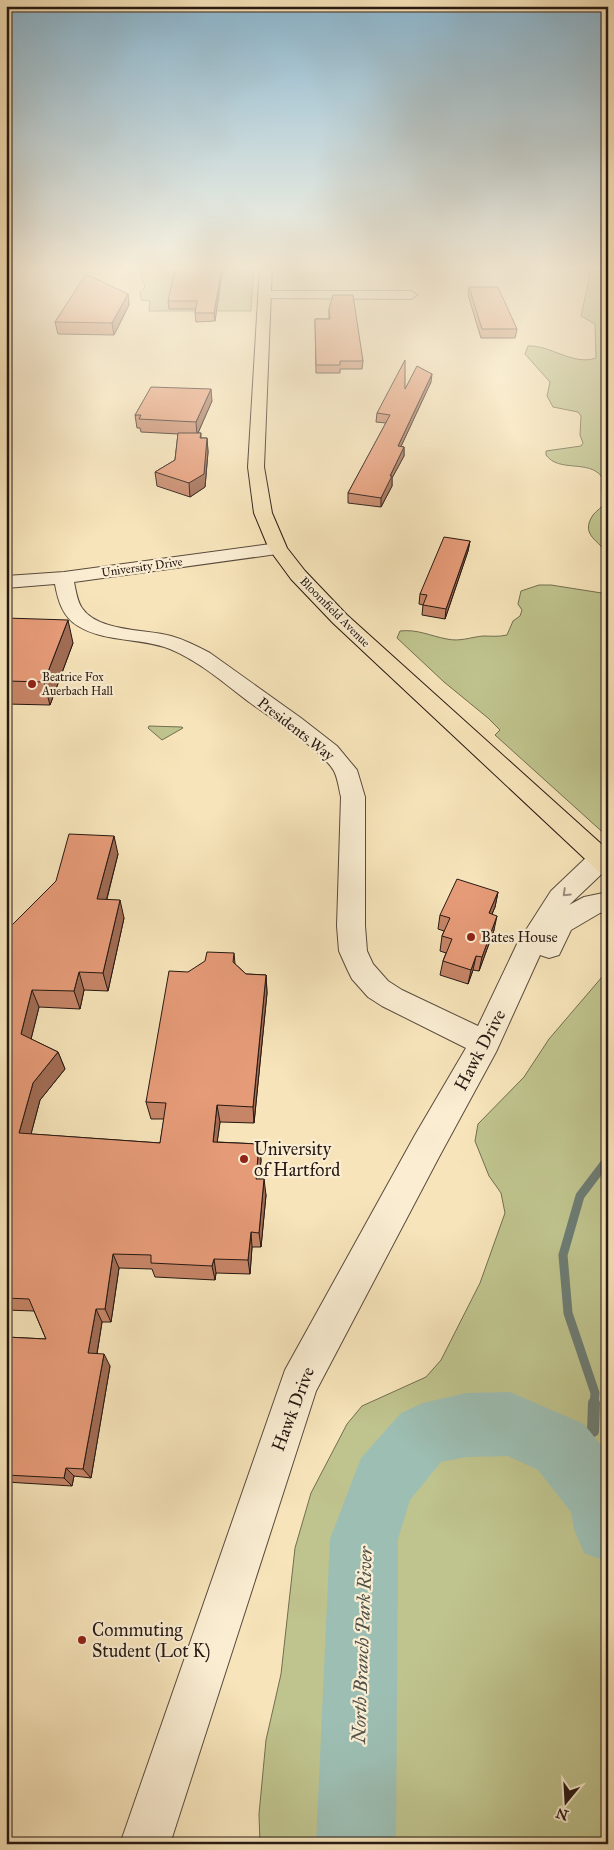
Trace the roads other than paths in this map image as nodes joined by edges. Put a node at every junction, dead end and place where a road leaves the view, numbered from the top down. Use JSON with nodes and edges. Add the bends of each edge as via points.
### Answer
{"nodes":[{"id":1,"x":261,"y":352,"type":"edge"},
{"id":2,"x":278,"y":549,"type":"junction"},
{"id":3,"x":64,"y":578,"type":"junction"},
{"id":4,"x":6,"y":582,"type":"edge"},
{"id":5,"x":605,"y":862,"type":"edge"},
{"id":6,"x":608,"y":902,"type":"edge"},
{"id":7,"x":518,"y":974,"type":"junction"},
{"id":8,"x":485,"y":1043,"type":"junction"},
{"id":9,"x":146,"y":1844,"type":"edge"}],
"edges":[{"from":1,"to":2,"type":"main road","name":"Bloomfield Avenue","via":[[256,467],[263,513]]},
{"from":2,"to":3,"type":"street","name":"University Drive"},
{"from":2,"to":5,"type":"main road","name":"Bloomfield Avenue","via":[[340,619]]},
{"from":3,"to":4,"type":"street","name":"University Drive"},
{"from":3,"to":8,"type":"street","name":"Presidents Way","via":[[69,606],[86,622],[103,630],[173,643],[192,652],[281,715],[340,763],[353,797],[350,926],[353,951],[362,971],[378,989],[392,998]]},
{"from":5,"to":7,"type":"street","name":"Hawk Drive","one_way":true,"via":[[560,898],[527,952]]},
{"from":6,"to":7,"type":"street","via":[[594,904],[561,923],[543,958]]},
{"from":7,"to":8,"type":"street","name":"Hawk Drive"},
{"from":8,"to":9,"type":"street","name":"Hawk Drive","via":[[299,1384]]}]}
